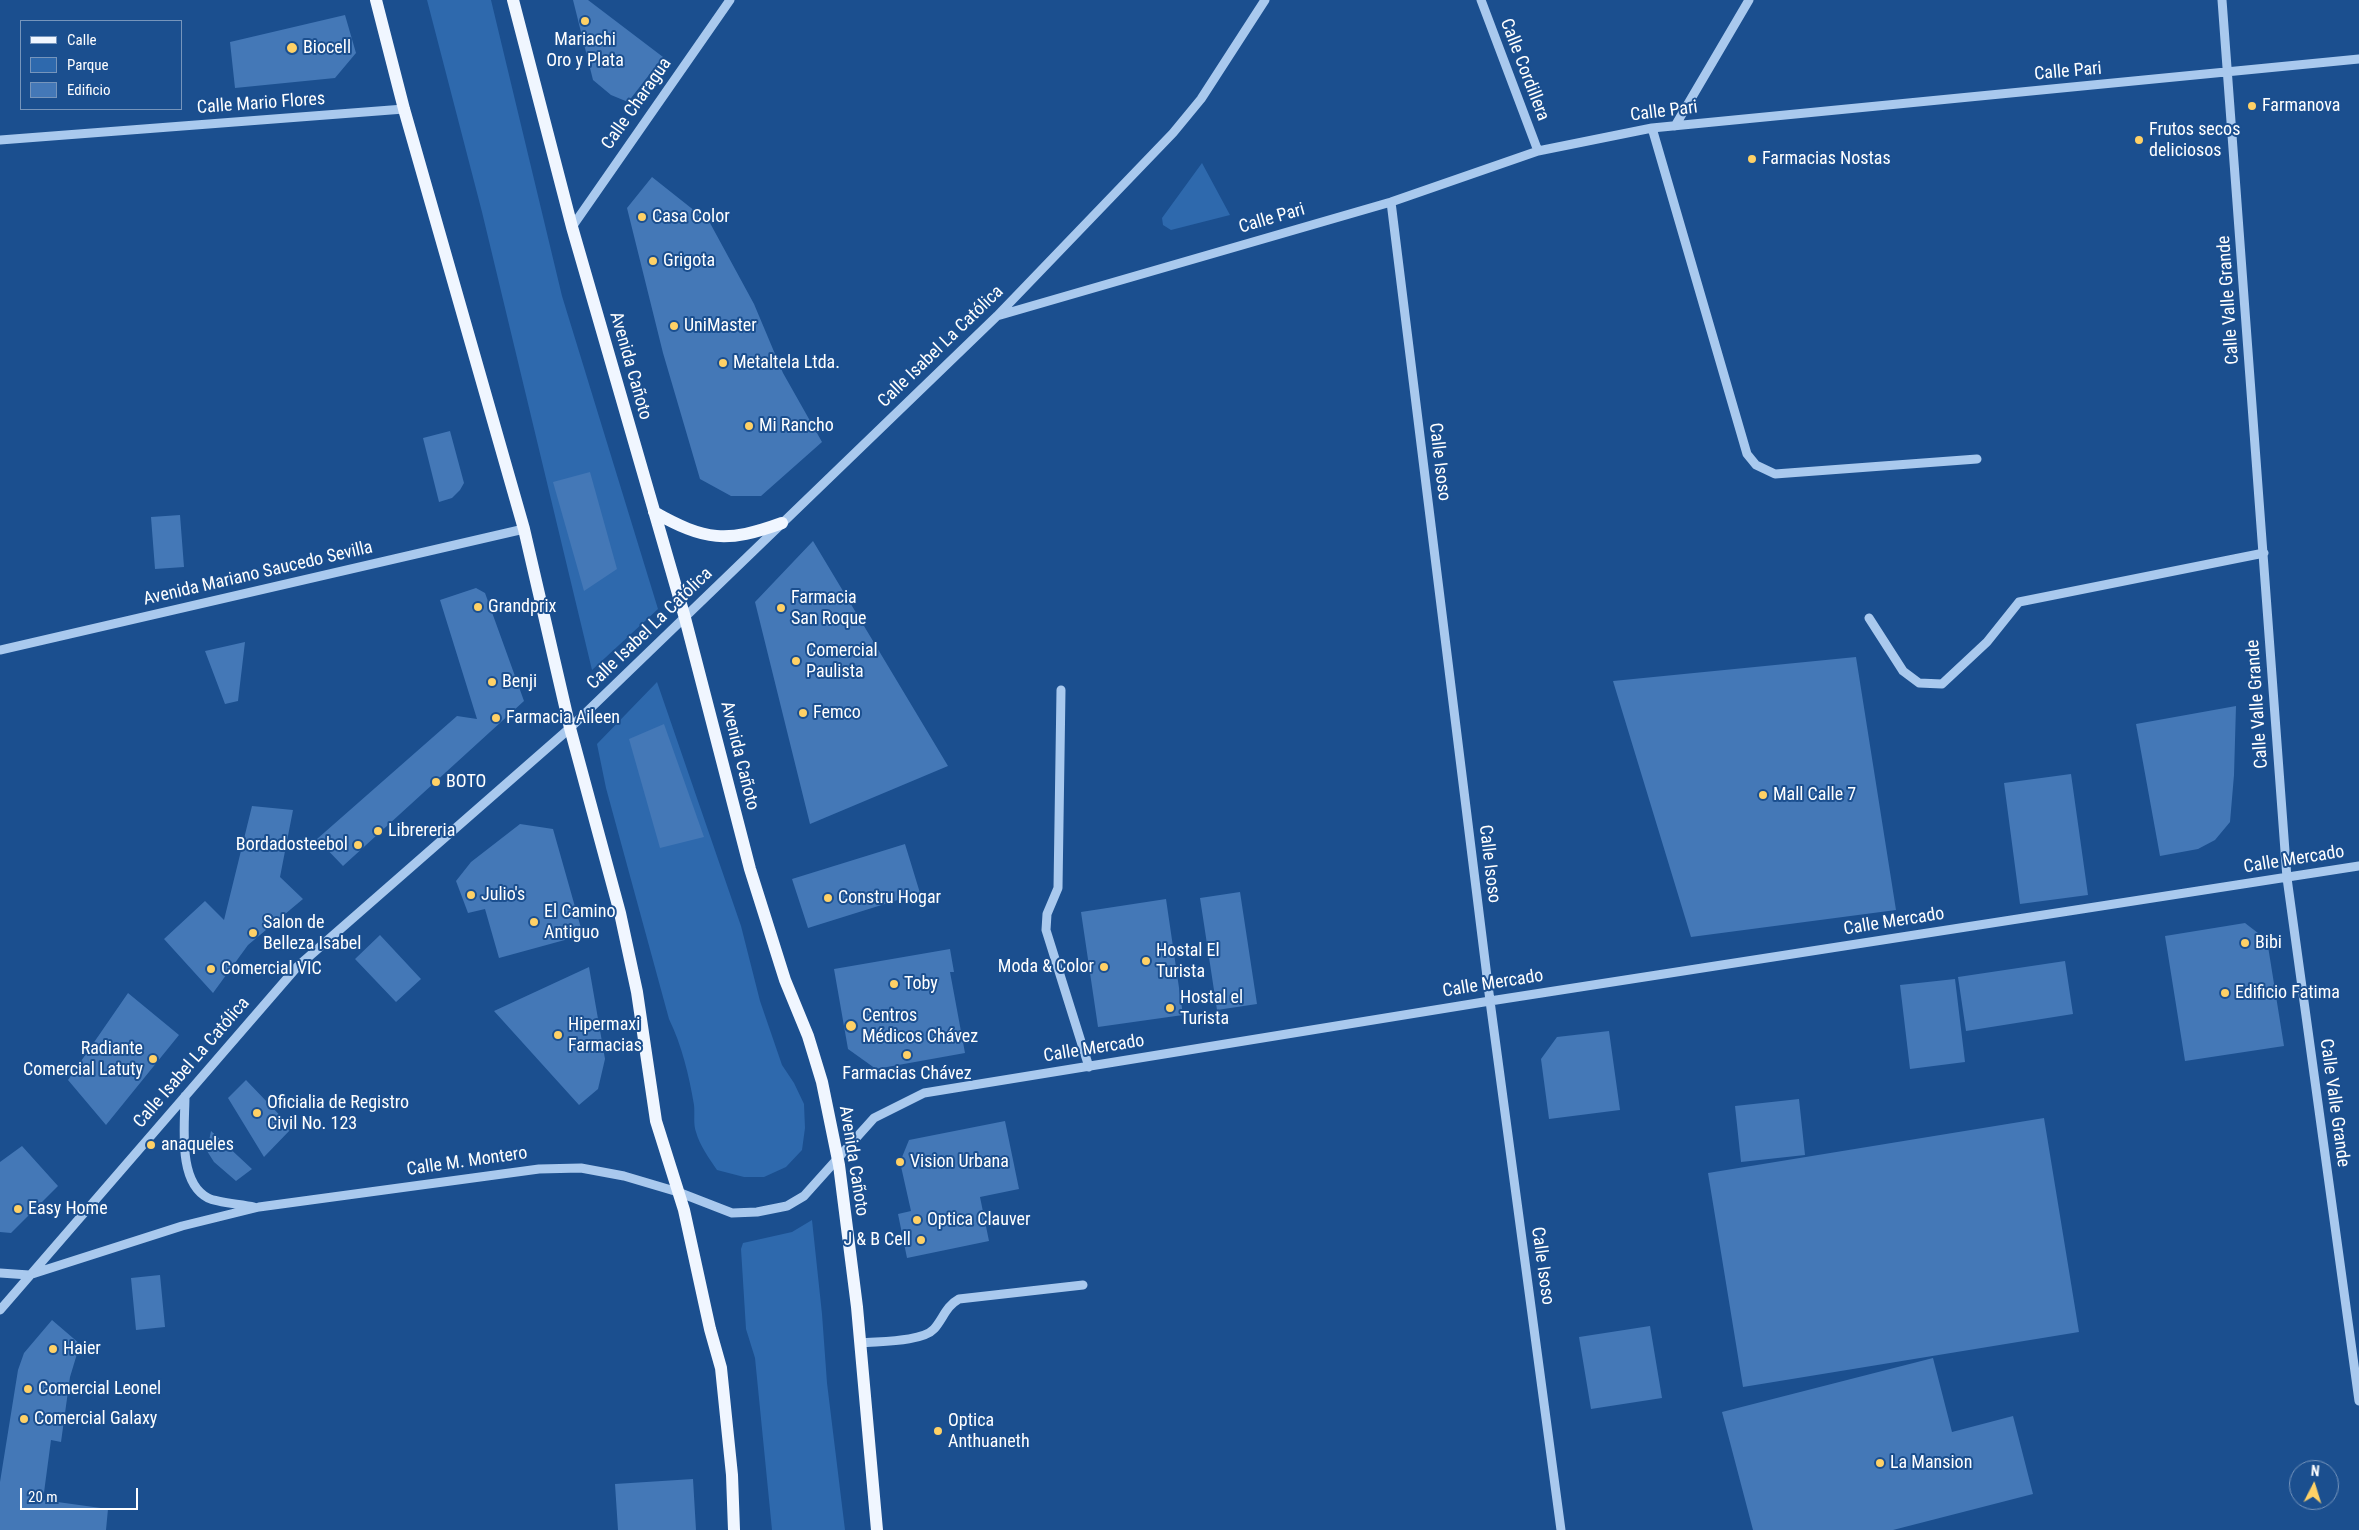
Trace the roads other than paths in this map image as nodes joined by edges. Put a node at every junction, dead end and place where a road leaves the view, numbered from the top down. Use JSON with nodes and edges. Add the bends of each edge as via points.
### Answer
{"nodes":[{"id":1,"x":376,"y":0,"type":"edge"},
{"id":2,"x":513,"y":0,"type":"edge"},
{"id":3,"x":730,"y":0,"type":"edge"},
{"id":4,"x":1265,"y":0,"type":"edge"},
{"id":5,"x":1481,"y":0,"type":"edge"},
{"id":6,"x":1750,"y":0,"type":"edge"},
{"id":7,"x":2222,"y":0,"type":"edge"},
{"id":8,"x":2359,"y":60,"type":"edge"},
{"id":9,"x":2229,"y":73,"type":"junction"},
{"id":10,"x":404,"y":109,"type":"junction"},
{"id":11,"x":1675,"y":126,"type":"junction"},
{"id":12,"x":1652,"y":128,"type":"junction"},
{"id":13,"x":0,"y":140,"type":"edge"},
{"id":14,"x":1538,"y":152,"type":"junction"},
{"id":15,"x":1391,"y":202,"type":"junction"},
{"id":16,"x":572,"y":228,"type":"junction"},
{"id":17,"x":997,"y":316,"type":"junction"},
{"id":18,"x":1977,"y":459,"type":"dead end"},
{"id":19,"x":654,"y":512,"type":"junction"},
{"id":20,"x":782,"y":523,"type":"junction"},
{"id":21,"x":524,"y":529,"type":"junction"},
{"id":22,"x":2264,"y":553,"type":"junction"},
{"id":23,"x":685,"y":618,"type":"junction"},
{"id":24,"x":1869,"y":618,"type":"dead end"},
{"id":25,"x":0,"y":650,"type":"edge"},
{"id":26,"x":1061,"y":690,"type":"dead end"},
{"id":27,"x":570,"y":728,"type":"junction"},
{"id":28,"x":2359,"y":866,"type":"edge"},
{"id":29,"x":2286,"y":878,"type":"junction"},
{"id":30,"x":1490,"y":1001,"type":"junction"},
{"id":31,"x":1089,"y":1067,"type":"junction"},
{"id":32,"x":185,"y":1096,"type":"junction"},
{"id":33,"x":838,"y":1158,"type":"junction"},
{"id":34,"x":678,"y":1192,"type":"junction"},
{"id":35,"x":259,"y":1207,"type":"junction"},
{"id":36,"x":0,"y":1273,"type":"edge"},
{"id":37,"x":29,"y":1275,"type":"junction"},
{"id":38,"x":1083,"y":1285,"type":"dead end"},
{"id":39,"x":0,"y":1310,"type":"edge"},
{"id":40,"x":861,"y":1343,"type":"junction"},
{"id":41,"x":2359,"y":1401,"type":"edge"},
{"id":42,"x":734,"y":1530,"type":"edge"},
{"id":43,"x":877,"y":1530,"type":"edge"},
{"id":44,"x":1561,"y":1530,"type":"edge"}],
"edges":[{"from":1,"to":10,"type":"main road"},
{"from":2,"to":16,"type":"main road","name":"Avenida Cañoto"},
{"from":3,"to":16,"type":"street","name":"Calle Charagua"},
{"from":4,"to":17,"type":"street","name":"Calle Isabel La Católica","via":[[1201,98],[1173,133]]},
{"from":5,"to":14,"type":"street","name":"Calle Cordillera"},
{"from":6,"to":11,"type":"street"},
{"from":7,"to":9,"type":"street","name":"Calle Valle Grande"},
{"from":8,"to":9,"type":"street","name":"Calle Pari"},
{"from":9,"to":11,"type":"street","name":"Calle Pari"},
{"from":9,"to":22,"type":"street","name":"Calle Valle Grande"},
{"from":10,"to":13,"type":"street","name":"Calle Mario Flores"},
{"from":10,"to":21,"type":"main road"},
{"from":11,"to":12,"type":"street","name":"Calle Pari"},
{"from":12,"to":14,"type":"street","name":"Calle Pari"},
{"from":12,"to":18,"type":"street","via":[[1747,454],[1756,466],[1775,474]]},
{"from":14,"to":15,"type":"street","name":"Calle Pari"},
{"from":15,"to":17,"type":"street","name":"Calle Pari"},
{"from":15,"to":30,"type":"street","name":"Calle Isoso"},
{"from":16,"to":19,"type":"main road","name":"Avenida Cañoto"},
{"from":17,"to":20,"type":"street","name":"Calle Isabel La Católica"},
{"from":19,"to":20,"type":"main road","via":[[683,529],[716,537],[750,535]]},
{"from":19,"to":23,"type":"main road","name":"Avenida Cañoto"},
{"from":20,"to":23,"type":"street","name":"Calle Isabel La Católica"},
{"from":21,"to":25,"type":"street","name":"Avenida Mariano Saucedo Sevilla"},
{"from":21,"to":27,"type":"main road"},
{"from":22,"to":24,"type":"street","via":[[2019,602],[1987,642],[1942,684],[1919,683],[1903,672]]},
{"from":22,"to":29,"type":"street","name":"Calle Valle Grande"},
{"from":23,"to":27,"type":"street","name":"Calle Isabel La Católica"},
{"from":23,"to":33,"type":"main road","name":"Avenida Cañoto","via":[[750,869],[784,980],[808,1036],[822,1082]]},
{"from":26,"to":31,"type":"street","via":[[1058,888],[1046,914],[1046,930]]},
{"from":27,"to":32,"type":"street","name":"Calle Isabel La Católica","via":[[297,967]]},
{"from":27,"to":34,"type":"main road","via":[[620,913],[656,1121]]},
{"from":28,"to":29,"type":"street","name":"Calle Mercado"},
{"from":29,"to":30,"type":"street","name":"Calle Mercado"},
{"from":29,"to":41,"type":"street","name":"Calle Valle Grande"},
{"from":30,"to":31,"type":"street","name":"Calle Mercado"},
{"from":30,"to":44,"type":"street","name":"Calle Isoso"},
{"from":31,"to":33,"type":"street","name":"Calle Mercado","via":[[924,1093],[874,1118]]},
{"from":32,"to":35,"type":"street","name":"Calle M. Montero","via":[[184,1145],[188,1172],[195,1187],[209,1198]]},
{"from":32,"to":37,"type":"street","name":"Calle Isabel La Católica"},
{"from":33,"to":34,"type":"street","name":"Calle Mercado","via":[[804,1196],[787,1206],[732,1213]]},
{"from":33,"to":40,"type":"main road","name":"Avenida Cañoto"},
{"from":34,"to":35,"type":"street","name":"Calle M. Montero","via":[[624,1176],[581,1168],[539,1168]]},
{"from":34,"to":42,"type":"main road","via":[[721,1368]]},
{"from":35,"to":37,"type":"street","name":"Calle M. Montero","via":[[182,1226]]},
{"from":36,"to":37,"type":"street"},
{"from":37,"to":39,"type":"street","name":"Calle Isabel La Católica"},
{"from":38,"to":40,"type":"street","via":[[959,1299],[924,1337]]},
{"from":40,"to":43,"type":"main road","name":"Avenida Cañoto"}]}
